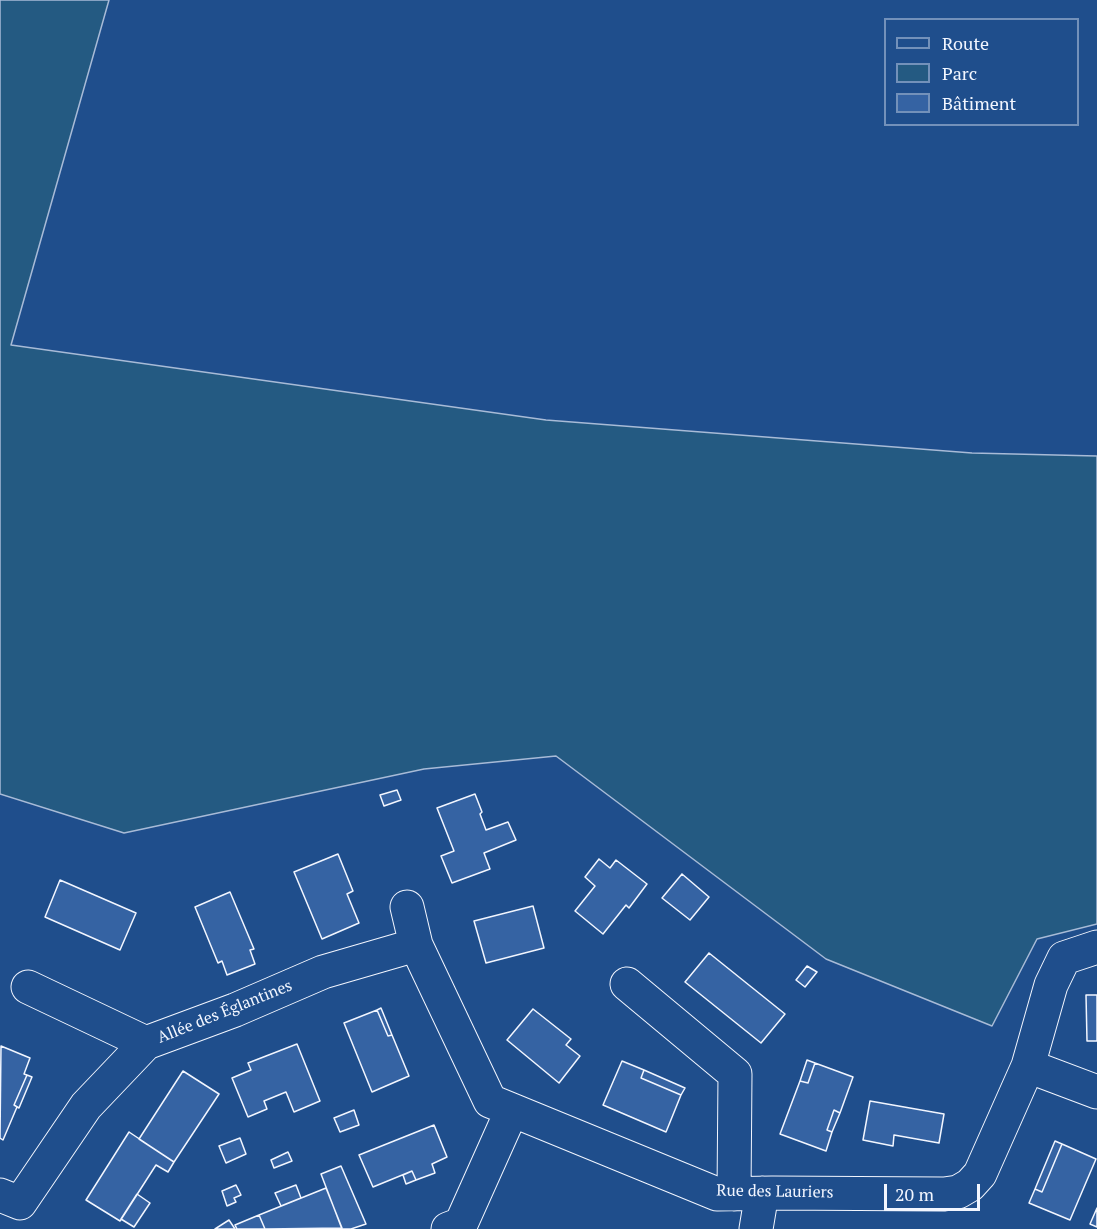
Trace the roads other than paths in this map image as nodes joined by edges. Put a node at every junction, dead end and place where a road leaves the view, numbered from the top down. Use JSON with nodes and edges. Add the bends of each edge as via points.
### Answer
{"nodes":[{"id":1,"x":407,"y":907,"type":"dead end"},
{"id":2,"x":416,"y":945,"type":"junction"},
{"id":3,"x":1097,"y":947,"type":"edge"},
{"id":4,"x":627,"y":984,"type":"dead end"},
{"id":5,"x":28,"y":987,"type":"dead end"},
{"id":6,"x":146,"y":1043,"type":"junction"},
{"id":7,"x":1028,"y":1066,"type":"junction"},
{"id":8,"x":1097,"y":1092,"type":"edge"},
{"id":9,"x":512,"y":1110,"type":"junction"},
{"id":10,"x":748,"y":1193,"type":"junction"},
{"id":11,"x":0,"y":1195,"type":"edge"},
{"id":12,"x":448,"y":1229,"type":"edge"},
{"id":13,"x":756,"y":1229,"type":"edge"}],
"edges":[{"from":1,"to":2,"type":"street","name":"Rue des Lauriers"},
{"from":2,"to":6,"type":"street","name":"Allée des Églantines","via":[[323,972]]},
{"from":2,"to":9,"type":"street","name":"Rue des Lauriers","via":[[490,1101]]},
{"from":3,"to":7,"type":"street","name":"Rue des Lauriers","via":[[1064,958],[1051,985]]},
{"from":4,"to":10,"type":"street","via":[[735,1074]]},
{"from":5,"to":6,"type":"street"},
{"from":6,"to":11,"type":"street","name":"Allée des Églantines","via":[[86,1106],[20,1203]]},
{"from":7,"to":8,"type":"street"},
{"from":7,"to":10,"type":"street","name":"Rue des Lauriers","via":[[980,1173],[958,1192]]},
{"from":9,"to":10,"type":"street","name":"Rue des Lauriers","via":[[717,1194]]},
{"from":9,"to":12,"type":"street","via":[[460,1224]]},
{"from":10,"to":13,"type":"street"}]}
